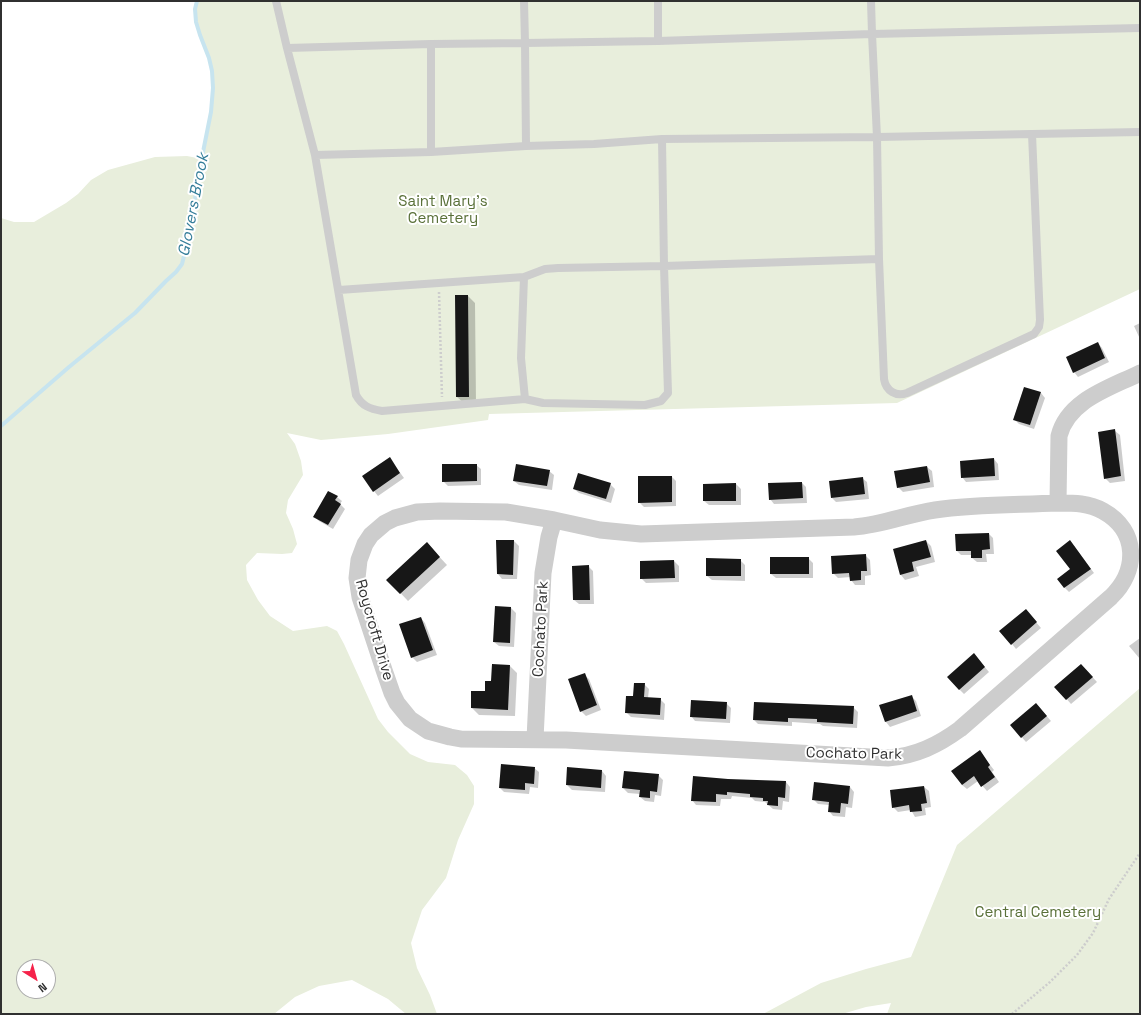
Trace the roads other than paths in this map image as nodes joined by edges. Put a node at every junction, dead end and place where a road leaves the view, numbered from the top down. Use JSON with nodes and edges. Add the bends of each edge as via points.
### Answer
{"nodes":[{"id":1,"x":276,"y":1,"type":"edge"},
{"id":2,"x":524,"y":1,"type":"edge"},
{"id":3,"x":658,"y":1,"type":"edge"},
{"id":4,"x":871,"y":1,"type":"edge"},
{"id":5,"x":1140,"y":28,"type":"edge"},
{"id":6,"x":872,"y":34,"type":"junction"},
{"id":7,"x":658,"y":41,"type":"junction"},
{"id":8,"x":525,"y":43,"type":"junction"},
{"id":9,"x":430,"y":44,"type":"junction"},
{"id":10,"x":287,"y":48,"type":"junction"},
{"id":11,"x":1140,"y":132,"type":"edge"},
{"id":12,"x":1032,"y":134,"type":"junction"},
{"id":13,"x":877,"y":137,"type":"junction"},
{"id":14,"x":662,"y":139,"type":"junction"},
{"id":15,"x":526,"y":146,"type":"junction"},
{"id":16,"x":431,"y":152,"type":"junction"},
{"id":17,"x":315,"y":155,"type":"junction"},
{"id":18,"x":879,"y":259,"type":"junction"},
{"id":19,"x":664,"y":266,"type":"junction"},
{"id":20,"x":524,"y":277,"type":"junction"},
{"id":21,"x":339,"y":290,"type":"junction"},
{"id":22,"x":1140,"y":373,"type":"edge"},
{"id":23,"x":525,"y":399,"type":"junction"},
{"id":24,"x":1058,"y":503,"type":"junction"},
{"id":25,"x":490,"y":511,"type":"joint"},
{"id":26,"x":554,"y":520,"type":"junction"},
{"id":27,"x":486,"y":738,"type":"joint"},
{"id":28,"x":535,"y":739,"type":"junction"}],
"edges":[{"from":1,"to":10,"type":"lane"},
{"from":2,"to":8,"type":"lane"},
{"from":3,"to":7,"type":"lane"},
{"from":4,"to":6,"type":"lane"},
{"from":5,"to":6,"type":"lane"},
{"from":6,"to":7,"type":"lane"},
{"from":6,"to":13,"type":"lane"},
{"from":7,"to":8,"type":"lane"},
{"from":8,"to":9,"type":"lane"},
{"from":8,"to":15,"type":"lane"},
{"from":9,"to":10,"type":"lane"},
{"from":9,"to":16,"type":"lane"},
{"from":10,"to":17,"type":"lane"},
{"from":11,"to":12,"type":"lane"},
{"from":12,"to":13,"type":"lane"},
{"from":12,"to":18,"type":"lane","via":[[1040,320],[1034,334],[907,393],[899,395],[892,392],[886,387],[884,380]]},
{"from":13,"to":14,"type":"lane"},
{"from":13,"to":18,"type":"lane"},
{"from":14,"to":15,"type":"lane"},
{"from":14,"to":19,"type":"lane"},
{"from":15,"to":16,"type":"lane"},
{"from":16,"to":17,"type":"lane"},
{"from":17,"to":21,"type":"lane"},
{"from":18,"to":19,"type":"lane"},
{"from":19,"to":20,"type":"lane","via":[[545,269]]},
{"from":19,"to":23,"type":"lane","via":[[668,393],[661,401],[630,405],[543,403]]},
{"from":20,"to":21,"type":"lane"},
{"from":20,"to":23,"type":"lane","via":[[521,358]]},
{"from":21,"to":23,"type":"lane","via":[[356,395],[359,401],[371,409],[382,412]]},
{"from":22,"to":24,"type":"street","via":[[1084,401],[1065,420],[1059,436]]},
{"from":24,"to":26,"type":"street","name":"Cochato Park","via":[[936,510],[874,525],[854,527],[641,534],[600,530]]},
{"from":24,"to":28,"type":"street","name":"Cochato Park","via":[[1087,505],[1103,511],[1117,522],[1127,536],[1131,550],[1126,577],[1111,597],[970,720],[949,737],[928,749],[908,756],[888,758]]},
{"from":25,"to":26,"type":"street","name":"Cochato Park"},
{"from":25,"to":27,"type":"street","name":"Roycroft Drive","via":[[428,511],[395,518],[378,528],[368,540],[358,560],[357,574],[360,597],[384,670],[397,703],[404,712],[418,725],[439,735],[461,739]]},
{"from":26,"to":28,"type":"street","name":"Cochato Park","via":[[543,573]]},
{"from":27,"to":28,"type":"street","name":"Cochato Park"}]}
